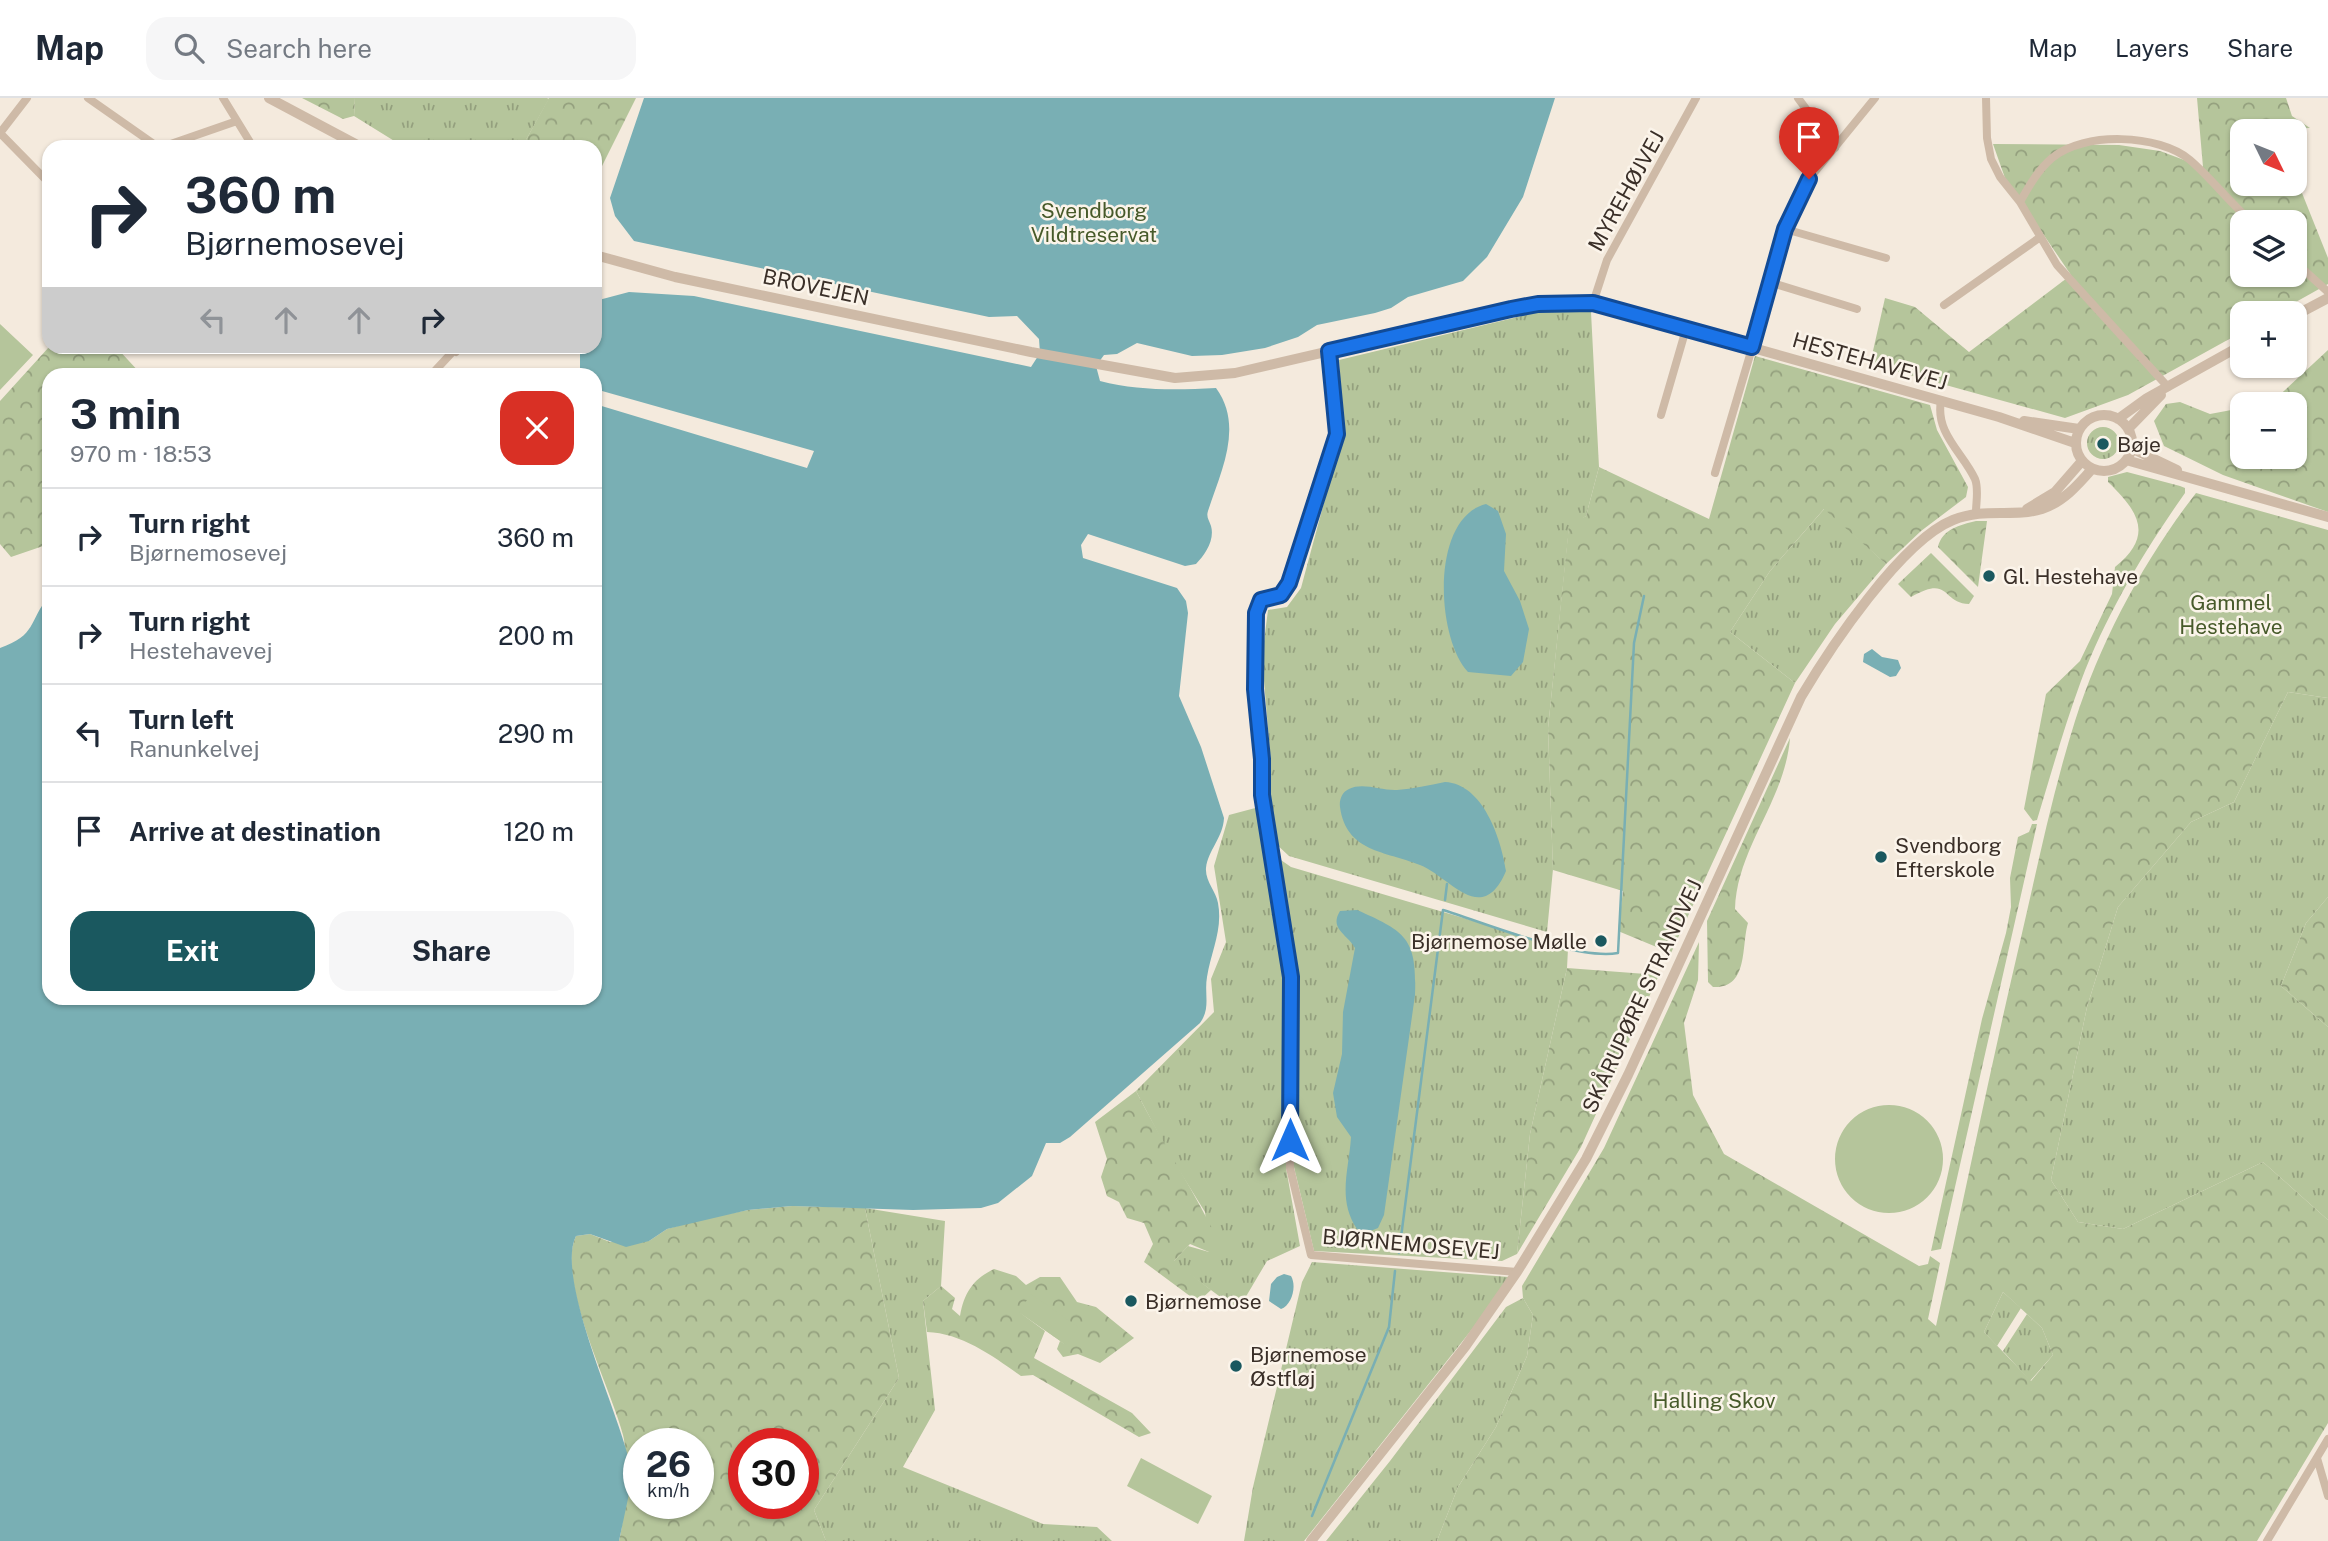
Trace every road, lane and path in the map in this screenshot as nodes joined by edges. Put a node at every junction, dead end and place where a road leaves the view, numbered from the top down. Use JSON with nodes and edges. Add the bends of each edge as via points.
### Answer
{"nodes":[{"id":1,"x":27,"y":98,"type":"edge"},
{"id":2,"x":88,"y":98,"type":"edge"},
{"id":3,"x":223,"y":98,"type":"edge"},
{"id":4,"x":269,"y":98,"type":"edge"},
{"id":5,"x":1696,"y":98,"type":"edge"},
{"id":6,"x":1798,"y":98,"type":"edge"},
{"id":7,"x":1986,"y":98,"type":"edge"},
{"id":8,"x":1875,"y":99,"type":"edge"},
{"id":9,"x":237,"y":121,"type":"junction"},
{"id":10,"x":0,"y":133,"type":"edge"},
{"id":11,"x":150,"y":140,"type":"edge"},
{"id":12,"x":181,"y":140,"type":"edge"},
{"id":13,"x":249,"y":140,"type":"edge"},
{"id":14,"x":348,"y":140,"type":"edge"},
{"id":15,"x":1835,"y":148,"type":"junction"},
{"id":16,"x":42,"y":176,"type":"edge"},
{"id":17,"x":2020,"y":202,"type":"junction"},
{"id":18,"x":2240,"y":210,"type":"edge"},
{"id":19,"x":1785,"y":229,"type":"junction"},
{"id":20,"x":2039,"y":237,"type":"junction"},
{"id":21,"x":602,"y":257,"type":"edge"},
{"id":22,"x":1886,"y":258,"type":"dead end"},
{"id":23,"x":2307,"y":273,"type":"edge"},
{"id":24,"x":1769,"y":282,"type":"junction"},
{"id":25,"x":2328,"y":292,"type":"edge"},
{"id":26,"x":2328,"y":298,"type":"edge"},
{"id":27,"x":1593,"y":303,"type":"junction"},
{"id":28,"x":1944,"y":305,"type":"dead end"},
{"id":29,"x":1857,"y":309,"type":"dead end"},
{"id":30,"x":2307,"y":309,"type":"edge"},
{"id":31,"x":1686,"y":329,"type":"junction"},
{"id":32,"x":1752,"y":347,"type":"junction"},
{"id":33,"x":1329,"y":351,"type":"junction"},
{"id":34,"x":1031,"y":352,"type":"joint"},
{"id":35,"x":2230,"y":352,"type":"edge"},
{"id":36,"x":452,"y":354,"type":"edge"},
{"id":37,"x":438,"y":368,"type":"edge"},
{"id":38,"x":2168,"y":387,"type":"junction"},
{"id":39,"x":1941,"y":401,"type":"junction"},
{"id":40,"x":1661,"y":415,"type":"dead end"},
{"id":41,"x":1999,"y":417,"type":"junction"},
{"id":42,"x":2118,"y":419,"type":"junction"},
{"id":43,"x":2079,"y":429,"type":"junction"},
{"id":44,"x":2128,"y":429,"type":"junction"},
{"id":45,"x":2075,"y":443,"type":"junction"},
{"id":46,"x":2131,"y":448,"type":"junction"},
{"id":47,"x":2126,"y":460,"type":"junction"},
{"id":48,"x":2082,"y":461,"type":"junction"},
{"id":49,"x":2092,"y":469,"type":"junction"},
{"id":50,"x":1715,"y":473,"type":"dead end"},
{"id":51,"x":2199,"y":481,"type":"junction"},
{"id":52,"x":1976,"y":512,"type":"junction"},
{"id":53,"x":2020,"y":512,"type":"junction"},
{"id":54,"x":2328,"y":517,"type":"edge"},
{"id":55,"x":1517,"y":1272,"type":"junction"},
{"id":56,"x":2328,"y":1439,"type":"edge"},
{"id":57,"x":2317,"y":1458,"type":"junction"},
{"id":58,"x":2328,"y":1496,"type":"edge"},
{"id":59,"x":1311,"y":1541,"type":"edge"},
{"id":60,"x":2266,"y":1541,"type":"edge"}],
"edges":[{"from":1,"to":10,"type":"street"},
{"from":2,"to":11,"type":"street"},
{"from":3,"to":9,"type":"street"},
{"from":4,"to":14,"type":"street"},
{"from":5,"to":27,"type":"street","name":"MYREHØJVEJ","via":[[1606,260]]},
{"from":6,"to":15,"type":"street"},
{"from":7,"to":17,"type":"street","via":[[1991,159]]},
{"from":8,"to":15,"type":"street"},
{"from":9,"to":12,"type":"street"},
{"from":9,"to":13,"type":"street"},
{"from":10,"to":16,"type":"street"},
{"from":15,"to":19,"type":"street","via":[[1809,179]]},
{"from":17,"to":18,"type":"street","via":[[2043,167],[2068,148],[2087,142],[2140,140],[2176,150],[2191,160]]},
{"from":17,"to":20,"type":"street"},
{"from":19,"to":22,"type":"street"},
{"from":19,"to":24,"type":"street"},
{"from":20,"to":28,"type":"street"},
{"from":20,"to":38,"type":"street","via":[[2057,265]]},
{"from":21,"to":34,"type":"street","name":"BROVEJEN","via":[[675,277]]},
{"from":23,"to":25,"type":"street"},
{"from":24,"to":29,"type":"street"},
{"from":24,"to":32,"type":"street"},
{"from":26,"to":30,"type":"street"},
{"from":27,"to":31,"type":"street","name":"HESTEHAVEVEJ"},
{"from":27,"to":33,"type":"street","name":"HESTEHAVEVEJ","via":[[1538,304]]},
{"from":31,"to":32,"type":"street","name":"HESTEHAVEVEJ"},
{"from":31,"to":40,"type":"street"},
{"from":32,"to":39,"type":"street","name":"HESTEHAVEVEJ"},
{"from":32,"to":50,"type":"street"},
{"from":33,"to":34,"type":"street","name":"HESTEHAVEVEJ","via":[[1235,373],[1175,378]]},
{"from":33,"to":55,"type":"street","name":"BJØRNEMOSEVEJ","via":[[1337,434],[1289,583],[1281,595],[1261,600],[1256,613],[1255,689],[1262,795],[1291,977],[1290,1168],[1311,1255]]},
{"from":35,"to":38,"type":"street"},
{"from":36,"to":37,"type":"street"},
{"from":38,"to":42,"type":"street"},
{"from":38,"to":44,"type":"street"},
{"from":39,"to":41,"type":"street","name":"HESTEHAVEVEJ"},
{"from":39,"to":52,"type":"street","via":[[1938,415],[1943,429],[1975,479]]},
{"from":41,"to":43,"type":"street","name":"HESTEHAVEVEJ"},
{"from":41,"to":45,"type":"street","name":"HESTEHAVEVEJ"},
{"from":42,"to":43,"type":"street","via":[[2093,417]]},
{"from":42,"to":44,"type":"street"},
{"from":43,"to":45,"type":"street"},
{"from":44,"to":46,"type":"street"},
{"from":45,"to":48,"type":"street"},
{"from":46,"to":47,"type":"street"},
{"from":46,"to":51,"type":"street"},
{"from":47,"to":49,"type":"street","via":[[2110,471]]},
{"from":47,"to":51,"type":"street"},
{"from":48,"to":49,"type":"street"},
{"from":48,"to":53,"type":"street","name":"SKÅRUPØRE STRANDVEJ","via":[[2055,492]]},
{"from":49,"to":53,"type":"street","name":"SKÅRUPØRE STRANDVEJ","via":[[2057,501]]},
{"from":51,"to":54,"type":"street"},
{"from":52,"to":53,"type":"street","name":"SKÅRUPØRE STRANDVEJ"},
{"from":52,"to":55,"type":"street","name":"SKÅRUPØRE STRANDVEJ","via":[[1950,521],[1925,538],[1860,608],[1817,669],[1628,1075],[1586,1159]]},
{"from":55,"to":59,"type":"street","name":"SKÅRUPØRE STRANDVEJ","via":[[1457,1357]]},
{"from":56,"to":57,"type":"street"},
{"from":57,"to":58,"type":"street"},
{"from":57,"to":60,"type":"street"}]}
